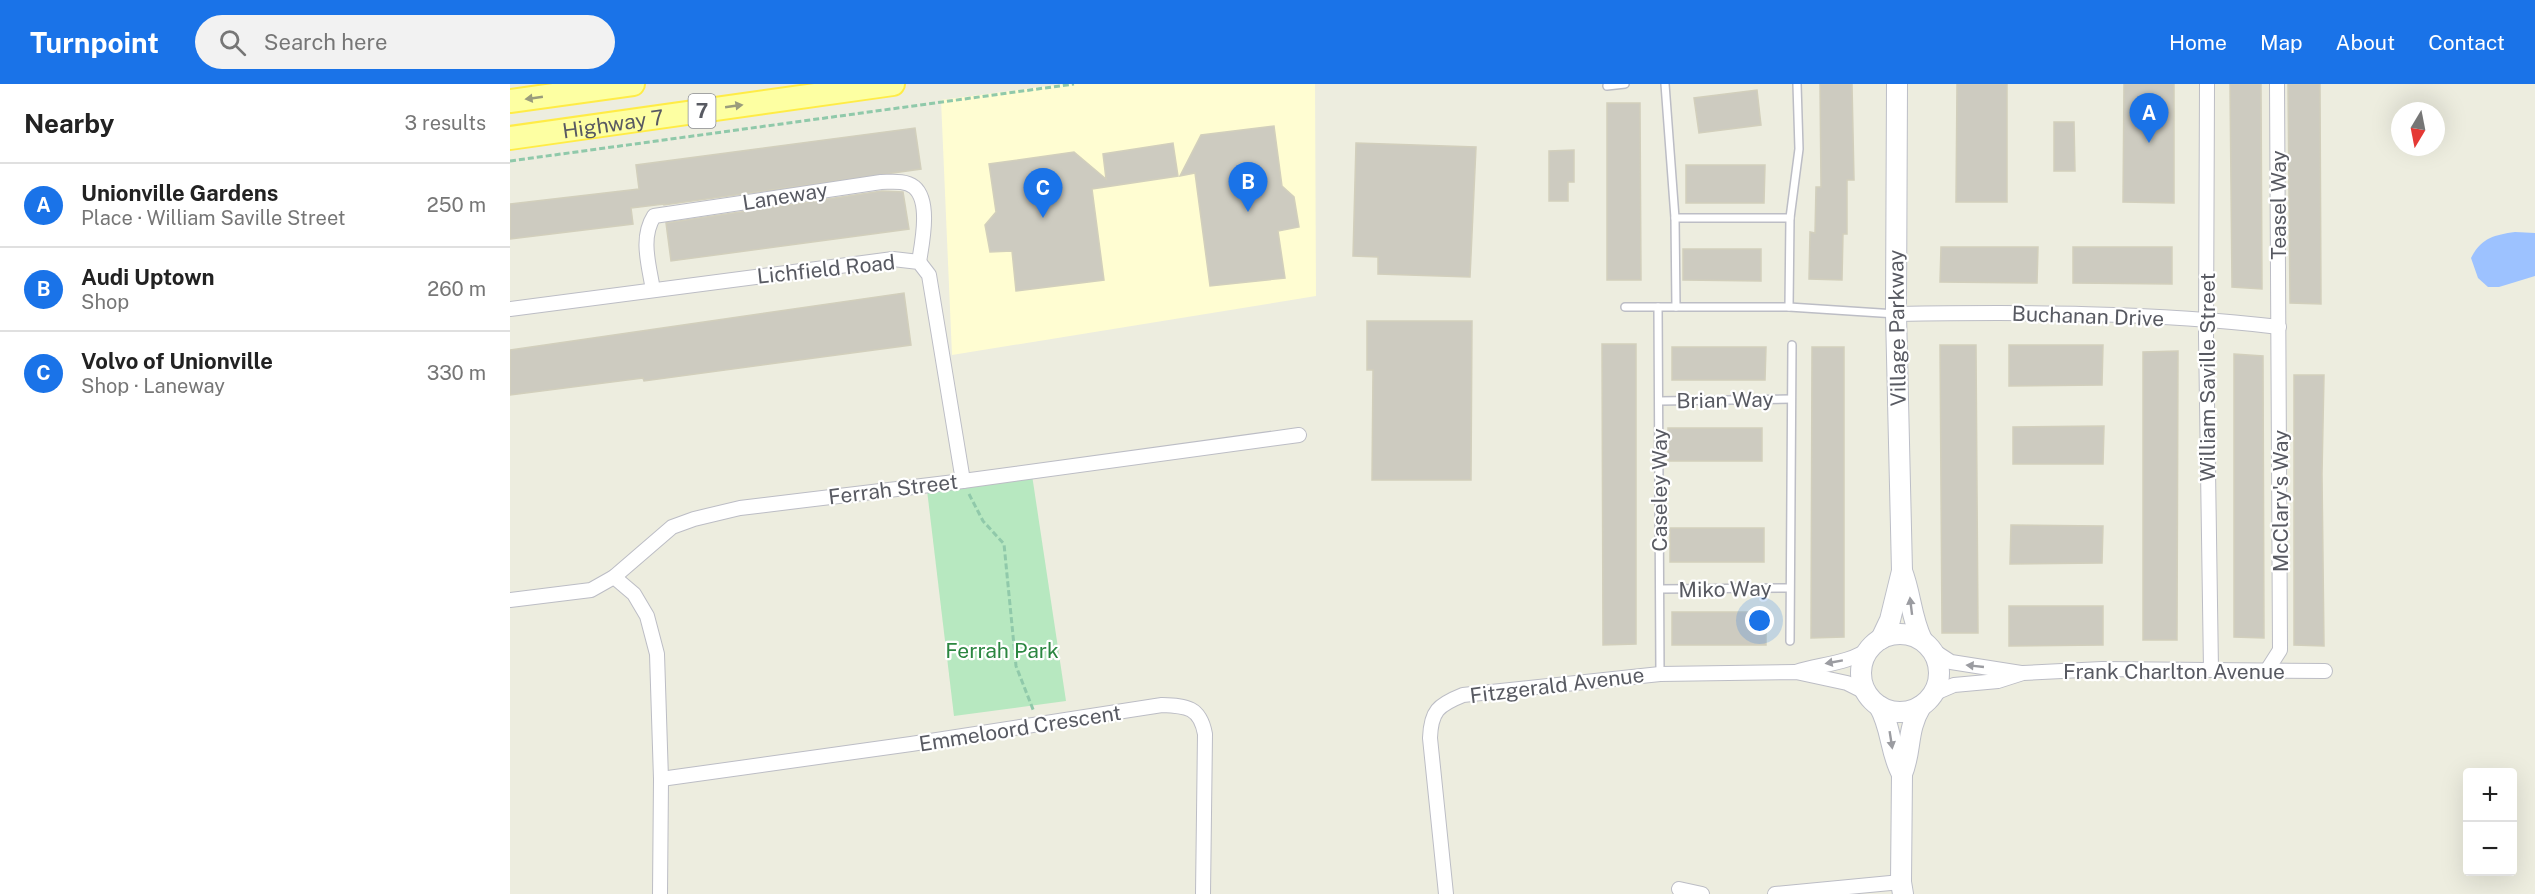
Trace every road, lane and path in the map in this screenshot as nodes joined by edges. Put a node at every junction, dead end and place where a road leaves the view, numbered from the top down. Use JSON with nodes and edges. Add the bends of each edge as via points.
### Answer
{"nodes":[{"id":1,"x":633,"y":84,"type":"edge"},
{"id":2,"x":893,"y":84,"type":"edge"},
{"id":3,"x":1074,"y":84,"type":"edge"},
{"id":4,"x":1625,"y":84,"type":"edge"},
{"id":5,"x":1665,"y":84,"type":"edge"},
{"id":6,"x":1797,"y":84,"type":"edge"},
{"id":7,"x":1897,"y":84,"type":"edge"},
{"id":8,"x":2207,"y":84,"type":"edge"},
{"id":9,"x":2277,"y":84,"type":"edge"},
{"id":10,"x":1607,"y":86,"type":"dead end"},
{"id":11,"x":510,"y":101,"type":"edge"},
{"id":12,"x":510,"y":138,"type":"edge"},
{"id":13,"x":510,"y":161,"type":"edge"},
{"id":14,"x":1675,"y":218,"type":"junction"},
{"id":15,"x":1790,"y":218,"type":"junction"},
{"id":16,"x":919,"y":262,"type":"junction"},
{"id":17,"x":653,"y":290,"type":"junction"},
{"id":18,"x":1625,"y":307,"type":"dead end"},
{"id":19,"x":1658,"y":307,"type":"junction"},
{"id":20,"x":1676,"y":307,"type":"junction"},
{"id":21,"x":1789,"y":307,"type":"junction"},
{"id":22,"x":510,"y":309,"type":"edge"},
{"id":23,"x":1896,"y":314,"type":"junction"},
{"id":24,"x":2207,"y":320,"type":"junction"},
{"id":25,"x":2279,"y":327,"type":"junction"},
{"id":26,"x":1792,"y":345,"type":"dead end"},
{"id":27,"x":1791,"y":399,"type":"junction"},
{"id":28,"x":1659,"y":401,"type":"junction"},
{"id":29,"x":1299,"y":435,"type":"dead end"},
{"id":30,"x":963,"y":481,"type":"junction"},
{"id":31,"x":1902,"y":571,"type":"junction"},
{"id":32,"x":614,"y":577,"type":"junction"},
{"id":33,"x":1790,"y":588,"type":"junction"},
{"id":34,"x":1660,"y":589,"type":"junction"},
{"id":35,"x":510,"y":600,"type":"edge"},
{"id":36,"x":1790,"y":641,"type":"dead end"},
{"id":37,"x":1875,"y":643,"type":"junction"},
{"id":38,"x":1926,"y":645,"type":"junction"},
{"id":39,"x":2211,"y":670,"type":"junction"},
{"id":40,"x":2325,"y":671,"type":"dead end"},
{"id":41,"x":1796,"y":672,"type":"junction"},
{"id":42,"x":2266,"y":672,"type":"junction"},
{"id":43,"x":2023,"y":673,"type":"junction"},
{"id":44,"x":1660,"y":674,"type":"junction"},
{"id":45,"x":1865,"y":692,"type":"junction"},
{"id":46,"x":1927,"y":700,"type":"junction"},
{"id":47,"x":1880,"y":706,"type":"junction"},
{"id":48,"x":1039,"y":725,"type":"junction"},
{"id":49,"x":1902,"y":774,"type":"junction"},
{"id":50,"x":661,"y":779,"type":"junction"},
{"id":51,"x":1902,"y":888,"type":"edge"},
{"id":52,"x":1679,"y":889,"type":"dead end"},
{"id":53,"x":660,"y":894,"type":"edge"},
{"id":54,"x":1203,"y":894,"type":"edge"},
{"id":55,"x":1446,"y":894,"type":"edge"},
{"id":56,"x":1701,"y":894,"type":"edge"},
{"id":57,"x":1775,"y":894,"type":"edge"}],
"edges":[{"from":1,"to":11,"type":"main road","name":"Highway 7","one_way":true},
{"from":12,"to":2,"type":"main road","name":"Highway 7","number":"7","one_way":true},
{"from":3,"to":13,"type":"path"},
{"from":4,"to":10,"type":"lane"},
{"from":5,"to":14,"type":"lane"},
{"from":6,"to":15,"type":"lane","via":[[1799,149]]},
{"from":7,"to":23,"type":"main road","name":"Village Parkway"},
{"from":8,"to":24,"type":"street","name":"William Saville Street"},
{"from":9,"to":25,"type":"street","name":"Teasel Way"},
{"from":14,"to":15,"type":"lane"},
{"from":14,"to":20,"type":"lane"},
{"from":15,"to":21,"type":"lane"},
{"from":16,"to":17,"type":"street","name":"Lichfield Road","via":[[893,259]]},
{"from":16,"to":17,"type":"street","name":"Laneway","via":[[922,201],[915,188],[902,182],[881,182],[654,216],[646,240]]},
{"from":16,"to":30,"type":"street","name":"Lichfield Road","via":[[929,275]]},
{"from":17,"to":22,"type":"street","name":"Lichfield Road"},
{"from":18,"to":19,"type":"lane"},
{"from":19,"to":20,"type":"lane"},
{"from":19,"to":28,"type":"lane","name":"Caseley Way"},
{"from":20,"to":21,"type":"lane"},
{"from":21,"to":23,"type":"lane"},
{"from":23,"to":24,"type":"street","name":"Buchanan Drive"},
{"from":23,"to":31,"type":"main road","name":"Village Parkway"},
{"from":24,"to":25,"type":"street","name":"Buchanan Drive"},
{"from":24,"to":39,"type":"street","name":"William Saville Street"},
{"from":25,"to":42,"type":"street","name":"McClary's Way","via":[[2280,650]]},
{"from":26,"to":27,"type":"lane"},
{"from":27,"to":28,"type":"lane","name":"Brian Way"},
{"from":27,"to":33,"type":"lane"},
{"from":28,"to":34,"type":"lane","name":"Caseley Way"},
{"from":29,"to":30,"type":"street","name":"Ferrah Street"},
{"from":30,"to":32,"type":"street","name":"Ferrah Street","via":[[740,508],[694,519],[672,527]]},
{"from":30,"to":48,"type":"path","via":[[983,521],[1004,544],[1016,666]]},
{"from":31,"to":37,"type":"main road","name":"Village Parkway","via":[[1890,620]]},
{"from":38,"to":31,"type":"main road","name":"Village Parkway","one_way":true,"via":[[1913,620]]},
{"from":32,"to":35,"type":"street","name":"Ferrah Street","via":[[591,590]]},
{"from":32,"to":50,"type":"street","via":[[634,594],[653,635]]},
{"from":33,"to":34,"type":"lane","name":"Miko Way"},
{"from":33,"to":36,"type":"lane"},
{"from":34,"to":44,"type":"lane","name":"Caseley Way"},
{"from":37,"to":38,"type":"main road","via":[[1902,634]]},
{"from":37,"to":41,"type":"street","name":"Fitzgerald Avenue","one_way":true,"via":[[1856,657]]},
{"from":37,"to":45,"type":"main road","via":[[1861,669]]},
{"from":43,"to":38,"type":"street","name":"Frank Charlton Avenue","one_way":true,"via":[[1951,662]]},
{"from":38,"to":46,"type":"main road","via":[[1937,660],[1939,671],[1938,683]]},
{"from":39,"to":42,"type":"street","name":"Frank Charlton Avenue"},
{"from":39,"to":43,"type":"street","name":"Frank Charlton Avenue"},
{"from":40,"to":42,"type":"street","name":"Frank Charlton Avenue"},
{"from":41,"to":44,"type":"street","name":"Fitzgerald Avenue"},
{"from":41,"to":45,"type":"street","name":"Fitzgerald Avenue","via":[[1847,682]]},
{"from":43,"to":46,"type":"street","name":"Frank Charlton Avenue","via":[[1998,681],[1954,685]]},
{"from":44,"to":55,"type":"street","name":"Fitzgerald Avenue","via":[[1463,695],[1442,703],[1431,720],[1430,738]]},
{"from":45,"to":47,"type":"main road"},
{"from":46,"to":47,"type":"main road","via":[[1900,712]]},
{"from":46,"to":49,"type":"main road","via":[[1910,728]]},
{"from":47,"to":49,"type":"main road","one_way":true,"via":[[1894,760]]},
{"from":48,"to":50,"type":"street","name":"Emmeloord Crescent"},
{"from":48,"to":54,"type":"street","name":"Emmeloord Crescent","via":[[1162,705],[1196,712],[1205,734]]},
{"from":49,"to":51,"type":"main road"},
{"from":50,"to":53,"type":"street"},
{"from":51,"to":57,"type":"street"},
{"from":52,"to":56,"type":"street"}]}
